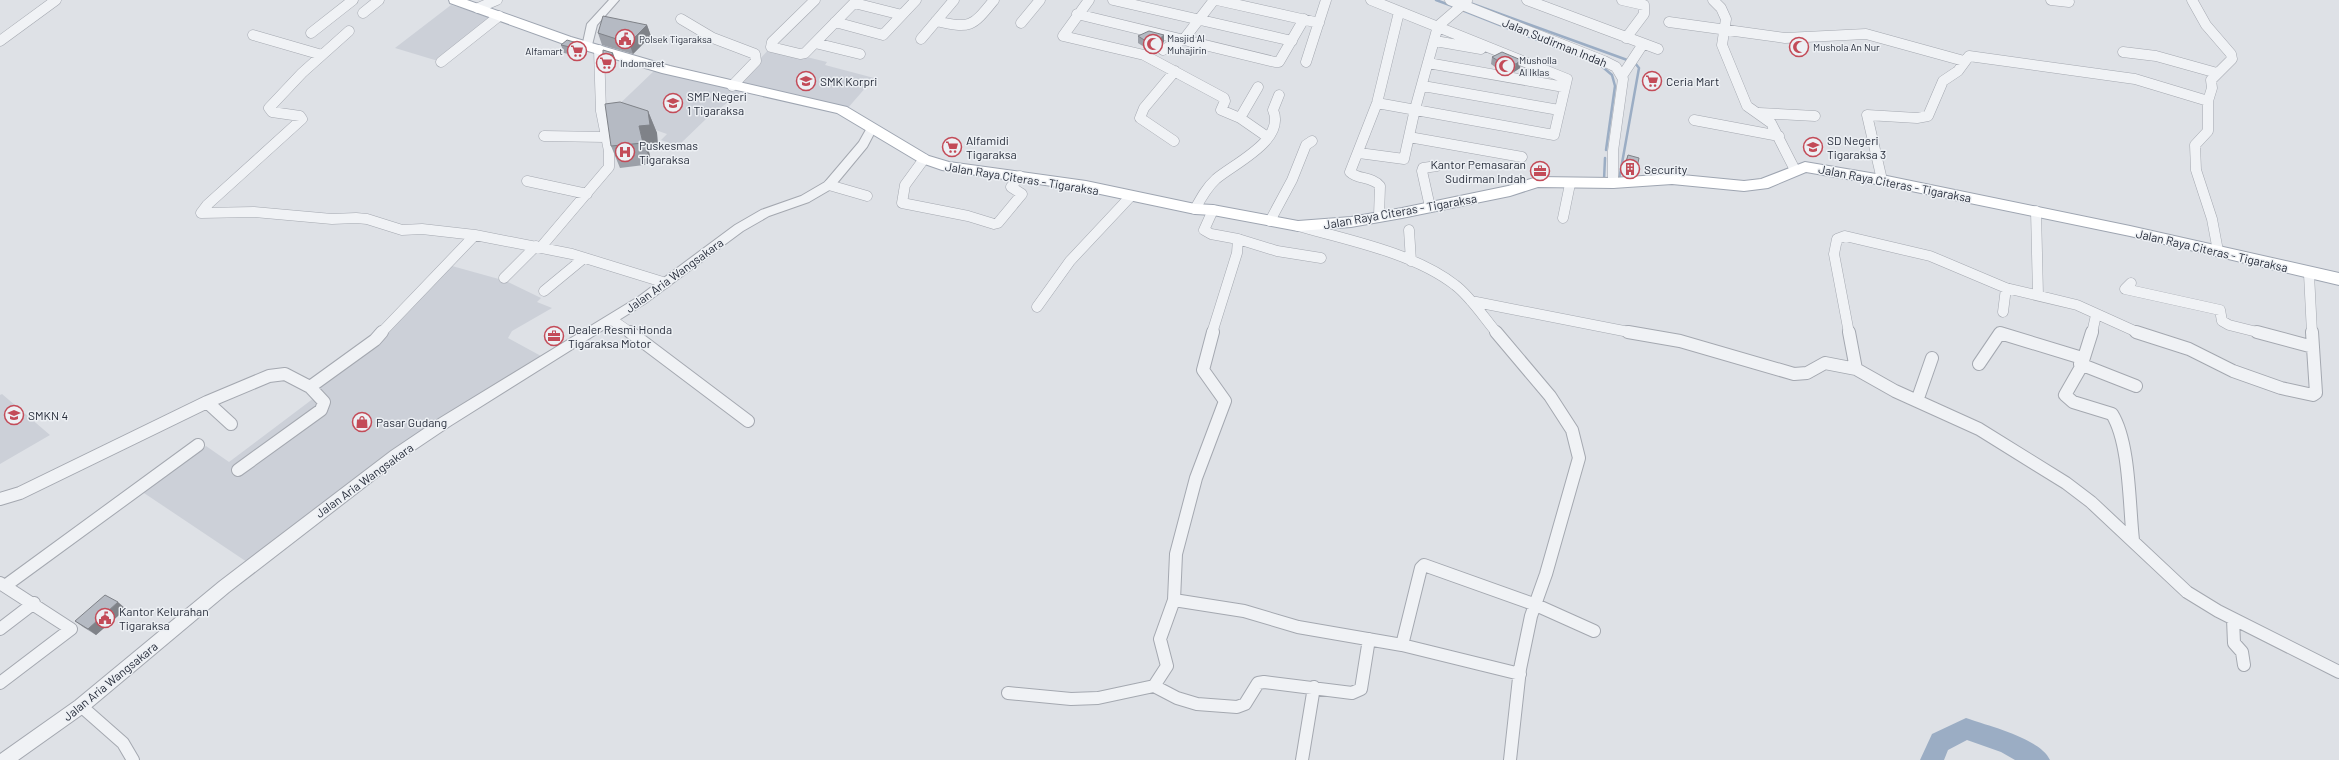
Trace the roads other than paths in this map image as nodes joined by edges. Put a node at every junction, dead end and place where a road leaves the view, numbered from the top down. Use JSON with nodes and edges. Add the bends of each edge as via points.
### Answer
{"nodes":[{"id":1,"x":56,"y":0,"type":"edge"},
{"id":2,"x":353,"y":0,"type":"edge"},
{"id":3,"x":379,"y":0,"type":"edge"},
{"id":4,"x":455,"y":0,"type":"edge"},
{"id":5,"x":497,"y":0,"type":"edge"},
{"id":6,"x":614,"y":0,"type":"edge"},
{"id":7,"x":815,"y":0,"type":"edge"},
{"id":8,"x":916,"y":0,"type":"edge"},
{"id":9,"x":954,"y":0,"type":"edge"},
{"id":10,"x":994,"y":0,"type":"edge"},
{"id":11,"x":1040,"y":0,"type":"edge"},
{"id":12,"x":1089,"y":0,"type":"edge"},
{"id":13,"x":1113,"y":0,"type":"edge"},
{"id":14,"x":1215,"y":0,"type":"edge"},
{"id":15,"x":1326,"y":0,"type":"edge"},
{"id":16,"x":1372,"y":0,"type":"edge"},
{"id":17,"x":1450,"y":0,"type":"edge"},
{"id":18,"x":1527,"y":0,"type":"edge"},
{"id":19,"x":1622,"y":0,"type":"edge"},
{"id":20,"x":1713,"y":0,"type":"edge"},
{"id":21,"x":2050,"y":0,"type":"edge"},
{"id":22,"x":2068,"y":0,"type":"edge"},
{"id":23,"x":2192,"y":0,"type":"edge"},
{"id":24,"x":856,"y":1,"type":"edge"},
{"id":25,"x":1466,"y":2,"type":"edge"},
{"id":26,"x":478,"y":8,"type":"junction"},
{"id":27,"x":1400,"y":12,"type":"junction"},
{"id":28,"x":363,"y":13,"type":"dead end"},
{"id":29,"x":1077,"y":14,"type":"junction"},
{"id":30,"x":902,"y":15,"type":"junction"},
{"id":31,"x":499,"y":16,"type":"junction"},
{"id":32,"x":681,"y":19,"type":"dead end"},
{"id":33,"x":1304,"y":19,"type":"junction"},
{"id":34,"x":1199,"y":20,"type":"junction"},
{"id":35,"x":936,"y":21,"type":"junction"},
{"id":36,"x":835,"y":22,"type":"junction"},
{"id":37,"x":1669,"y":22,"type":"dead end"},
{"id":38,"x":1021,"y":23,"type":"dead end"},
{"id":39,"x":1319,"y":23,"type":"junction"},
{"id":40,"x":1438,"y":26,"type":"junction"},
{"id":41,"x":1723,"y":30,"type":"junction"},
{"id":42,"x":349,"y":31,"type":"dead end"},
{"id":43,"x":311,"y":33,"type":"dead end"},
{"id":44,"x":253,"y":35,"type":"dead end"},
{"id":45,"x":1626,"y":38,"type":"junction"},
{"id":46,"x":921,"y":39,"type":"dead end"},
{"id":47,"x":1184,"y":39,"type":"junction"},
{"id":48,"x":0,"y":41,"type":"edge"},
{"id":49,"x":1292,"y":41,"type":"junction"},
{"id":50,"x":1435,"y":41,"type":"junction"},
{"id":51,"x":815,"y":43,"type":"junction"},
{"id":52,"x":1643,"y":44,"type":"junction"},
{"id":53,"x":593,"y":48,"type":"junction"},
{"id":54,"x":1658,"y":49,"type":"dead end"},
{"id":55,"x":1163,"y":50,"type":"dead end"},
{"id":56,"x":1500,"y":52,"type":"junction"},
{"id":57,"x":2123,"y":52,"type":"dead end"},
{"id":58,"x":860,"y":54,"type":"dead end"},
{"id":59,"x":322,"y":55,"type":"junction"},
{"id":60,"x":1964,"y":61,"type":"junction"},
{"id":61,"x":441,"y":62,"type":"dead end"},
{"id":62,"x":1306,"y":62,"type":"dead end"},
{"id":63,"x":1428,"y":63,"type":"junction"},
{"id":64,"x":1175,"y":71,"type":"junction"},
{"id":65,"x":2217,"y":72,"type":"junction"},
{"id":66,"x":1622,"y":76,"type":"junction"},
{"id":67,"x":732,"y":86,"type":"junction"},
{"id":68,"x":1423,"y":86,"type":"junction"},
{"id":69,"x":1258,"y":87,"type":"dead end"},
{"id":70,"x":1564,"y":87,"type":"junction"},
{"id":71,"x":1279,"y":95,"type":"dead end"},
{"id":72,"x":2208,"y":101,"type":"junction"},
{"id":73,"x":1376,"y":102,"type":"junction"},
{"id":74,"x":1415,"y":109,"type":"junction"},
{"id":75,"x":1559,"y":110,"type":"junction"},
{"id":76,"x":1759,"y":113,"type":"junction"},
{"id":77,"x":1815,"y":116,"type":"dead end"},
{"id":78,"x":1240,"y":118,"type":"junction"},
{"id":79,"x":1694,"y":120,"type":"dead end"},
{"id":80,"x":872,"y":128,"type":"junction"},
{"id":81,"x":544,"y":136,"type":"dead end"},
{"id":82,"x":605,"y":136,"type":"junction"},
{"id":83,"x":1266,"y":136,"type":"junction"},
{"id":84,"x":1779,"y":136,"type":"junction"},
{"id":85,"x":1409,"y":137,"type":"junction"},
{"id":86,"x":1174,"y":141,"type":"dead end"},
{"id":87,"x":1312,"y":141,"type":"dead end"},
{"id":88,"x":1359,"y":153,"type":"junction"},
{"id":89,"x":1522,"y":157,"type":"dead end"},
{"id":90,"x":924,"y":159,"type":"junction"},
{"id":91,"x":1437,"y":166,"type":"dead end"},
{"id":92,"x":1795,"y":170,"type":"junction"},
{"id":93,"x":1020,"y":176,"type":"junction"},
{"id":94,"x":1882,"y":180,"type":"junction"},
{"id":95,"x":527,"y":181,"type":"dead end"},
{"id":96,"x":1613,"y":183,"type":"junction"},
{"id":97,"x":1570,"y":184,"type":"junction"},
{"id":98,"x":829,"y":185,"type":"junction"},
{"id":99,"x":586,"y":194,"type":"junction"},
{"id":100,"x":867,"y":196,"type":"dead end"},
{"id":101,"x":1130,"y":197,"type":"junction"},
{"id":102,"x":1430,"y":207,"type":"junction"},
{"id":103,"x":1195,"y":209,"type":"junction"},
{"id":104,"x":1213,"y":210,"type":"junction"},
{"id":105,"x":2036,"y":211,"type":"junction"},
{"id":106,"x":1379,"y":216,"type":"junction"},
{"id":107,"x":1563,"y":218,"type":"dead end"},
{"id":108,"x":1270,"y":221,"type":"junction"},
{"id":109,"x":1298,"y":226,"type":"junction"},
{"id":110,"x":1409,"y":230,"type":"dead end"},
{"id":111,"x":476,"y":235,"type":"junction"},
{"id":112,"x":1238,"y":239,"type":"junction"},
{"id":113,"x":539,"y":246,"type":"junction"},
{"id":114,"x":2218,"y":251,"type":"junction"},
{"id":115,"x":584,"y":258,"type":"junction"},
{"id":116,"x":1320,"y":258,"type":"dead end"},
{"id":117,"x":1411,"y":261,"type":"junction"},
{"id":118,"x":2309,"y":274,"type":"junction"},
{"id":119,"x":504,"y":278,"type":"dead end"},
{"id":120,"x":2339,"y":279,"type":"edge"},
{"id":121,"x":666,"y":283,"type":"junction"},
{"id":122,"x":2131,"y":283,"type":"dead end"},
{"id":123,"x":2006,"y":288,"type":"junction"},
{"id":124,"x":544,"y":291,"type":"dead end"},
{"id":125,"x":2038,"y":295,"type":"junction"},
{"id":126,"x":1471,"y":301,"type":"junction"},
{"id":127,"x":1037,"y":306,"type":"dead end"},
{"id":128,"x":2003,"y":312,"type":"dead end"},
{"id":129,"x":2096,"y":315,"type":"junction"},
{"id":130,"x":612,"y":320,"type":"junction"},
{"id":131,"x":2314,"y":347,"type":"junction"},
{"id":132,"x":1932,"y":358,"type":"dead end"},
{"id":133,"x":2081,"y":361,"type":"junction"},
{"id":134,"x":1979,"y":364,"type":"dead end"},
{"id":135,"x":1856,"y":369,"type":"junction"},
{"id":136,"x":2136,"y":386,"type":"dead end"},
{"id":137,"x":310,"y":387,"type":"junction"},
{"id":138,"x":207,"y":402,"type":"junction"},
{"id":139,"x":1917,"y":402,"type":"junction"},
{"id":140,"x":748,"y":420,"type":"dead end"},
{"id":141,"x":231,"y":424,"type":"dead end"},
{"id":142,"x":198,"y":445,"type":"dead end"},
{"id":143,"x":238,"y":470,"type":"dead end"},
{"id":144,"x":0,"y":499,"type":"edge"},
{"id":145,"x":2133,"y":540,"type":"junction"},
{"id":146,"x":3,"y":584,"type":"edge"},
{"id":147,"x":1174,"y":600,"type":"junction"},
{"id":148,"x":34,"y":603,"type":"junction"},
{"id":149,"x":1536,"y":605,"type":"junction"},
{"id":150,"x":2233,"y":619,"type":"junction"},
{"id":151,"x":0,"y":629,"type":"edge"},
{"id":152,"x":1594,"y":630,"type":"dead end"},
{"id":153,"x":1369,"y":639,"type":"junction"},
{"id":154,"x":1402,"y":645,"type":"junction"},
{"id":155,"x":2244,"y":665,"type":"dead end"},
{"id":156,"x":2339,"y":672,"type":"edge"},
{"id":157,"x":1520,"y":674,"type":"junction"},
{"id":158,"x":0,"y":683,"type":"edge"},
{"id":159,"x":1154,"y":686,"type":"junction"},
{"id":160,"x":1314,"y":687,"type":"junction"},
{"id":161,"x":1008,"y":693,"type":"dead end"},
{"id":162,"x":81,"y":706,"type":"junction"},
{"id":163,"x":5,"y":760,"type":"edge"},
{"id":164,"x":133,"y":760,"type":"edge"},
{"id":165,"x":1302,"y":760,"type":"edge"},
{"id":166,"x":1510,"y":760,"type":"edge"}],
"edges":[{"from":1,"to":48,"type":"street"},
{"from":2,"to":43,"type":"street"},
{"from":3,"to":28,"type":"street"},
{"from":4,"to":26,"type":"main road","name":"Jalan Raya Citeras - Tigaraksa"},
{"from":5,"to":26,"type":"street"},
{"from":6,"to":53,"type":"street","via":[[592,24]]},
{"from":7,"to":51,"type":"street","via":[[770,46],[803,54]]},
{"from":8,"to":30,"type":"street"},
{"from":9,"to":35,"type":"street"},
{"from":10,"to":35,"type":"street","via":[[971,26]]},
{"from":11,"to":38,"type":"street"},
{"from":12,"to":29,"type":"street"},
{"from":13,"to":34,"type":"street"},
{"from":14,"to":33,"type":"street"},
{"from":14,"to":34,"type":"street"},
{"from":15,"to":39,"type":"street"},
{"from":16,"to":27,"type":"street"},
{"from":17,"to":25,"type":"street","name":"Jalan Sudirman Indah"},
{"from":18,"to":45,"type":"street"},
{"from":19,"to":45,"type":"street","via":[[1644,6],[1644,14]]},
{"from":20,"to":41,"type":"street","via":[[1721,8],[1726,19]]},
{"from":21,"to":22,"type":"street"},
{"from":23,"to":65,"type":"street","via":[[2206,25],[2231,54],[2232,59]]},
{"from":24,"to":30,"type":"street"},
{"from":24,"to":36,"type":"street"},
{"from":25,"to":40,"type":"street"},
{"from":25,"to":66,"type":"street","name":"Jalan Sudirman Indah","via":[[1615,65]]},
{"from":26,"to":31,"type":"main road","name":"Jalan Raya Citeras - Tigaraksa"},
{"from":27,"to":40,"type":"street"},
{"from":27,"to":73,"type":"street"},
{"from":29,"to":47,"type":"street"},
{"from":29,"to":64,"type":"street","via":[[1063,36],[1144,55]]},
{"from":30,"to":36,"type":"street","via":[[883,35]]},
{"from":31,"to":53,"type":"main road","name":"Jalan Raya Citeras - Tigaraksa"},
{"from":31,"to":61,"type":"street"},
{"from":32,"to":67,"type":"street","via":[[713,38],[755,54],[756,61]]},
{"from":33,"to":39,"type":"street"},
{"from":33,"to":49,"type":"street"},
{"from":34,"to":47,"type":"street"},
{"from":34,"to":49,"type":"street"},
{"from":35,"to":46,"type":"street"},
{"from":36,"to":51,"type":"street"},
{"from":37,"to":41,"type":"street"},
{"from":39,"to":62,"type":"street"},
{"from":40,"to":50,"type":"street"},
{"from":40,"to":56,"type":"street"},
{"from":41,"to":60,"type":"street","via":[[1785,38],[1866,34]]},
{"from":41,"to":76,"type":"street","via":[[1722,44],[1739,89],[1747,106]]},
{"from":42,"to":59,"type":"street"},
{"from":44,"to":59,"type":"street"},
{"from":45,"to":52,"type":"street"},
{"from":47,"to":49,"type":"street","via":[[1275,62],[1279,62]]},
{"from":47,"to":55,"type":"street"},
{"from":50,"to":56,"type":"street"},
{"from":50,"to":63,"type":"street"},
{"from":51,"to":58,"type":"street"},
{"from":52,"to":54,"type":"street"},
{"from":52,"to":66,"type":"street"},
{"from":53,"to":67,"type":"main road","name":"Jalan Raya Citeras - Tigaraksa"},
{"from":53,"to":82,"type":"street"},
{"from":56,"to":70,"type":"street","via":[[1566,78]]},
{"from":57,"to":65,"type":"street","via":[[2156,56]]},
{"from":59,"to":111,"type":"street","via":[[270,108],[272,112],[300,116],[302,119],[201,213],[254,212],[332,219],[356,218],[402,230],[422,229]]},
{"from":60,"to":72,"type":"street","via":[[1969,56],[1976,56],[2122,77],[2168,87]]},
{"from":60,"to":94,"type":"street","via":[[1959,71],[1941,83],[1936,92],[1934,109],[1928,116],[1867,116]]},
{"from":63,"to":68,"type":"street"},
{"from":63,"to":70,"type":"street"},
{"from":64,"to":78,"type":"street","via":[[1224,98],[1221,110]]},
{"from":64,"to":86,"type":"street","via":[[1144,108],[1140,118]]},
{"from":65,"to":72,"type":"street","via":[[2211,80],[2212,88]]},
{"from":66,"to":96,"type":"street","via":[[1613,151]]},
{"from":67,"to":80,"type":"main road","name":"Jalan Raya Citeras - Tigaraksa","via":[[830,106],[848,113]]},
{"from":68,"to":74,"type":"street"},
{"from":68,"to":75,"type":"street"},
{"from":69,"to":78,"type":"street"},
{"from":70,"to":75,"type":"street"},
{"from":71,"to":83,"type":"street","via":[[1273,110],[1275,124]]},
{"from":72,"to":114,"type":"street","via":[[2208,131],[2195,145],[2196,170],[2212,219]]},
{"from":73,"to":74,"type":"street"},
{"from":73,"to":88,"type":"street"},
{"from":74,"to":75,"type":"street","via":[[1554,135]]},
{"from":74,"to":85,"type":"street"},
{"from":76,"to":77,"type":"street"},
{"from":76,"to":84,"type":"street","via":[[1771,123]]},
{"from":78,"to":83,"type":"street"},
{"from":79,"to":84,"type":"street"},
{"from":80,"to":90,"type":"main road","name":"Jalan Raya Citeras - Tigaraksa"},
{"from":80,"to":98,"type":"street","name":"Jalan Aria Wangsakara"},
{"from":81,"to":82,"type":"street"},
{"from":82,"to":99,"type":"street","via":[[610,156],[609,167]]},
{"from":83,"to":103,"type":"street","via":[[1258,150],[1216,179]]},
{"from":84,"to":92,"type":"street"},
{"from":85,"to":88,"type":"street","via":[[1404,159]]},
{"from":85,"to":89,"type":"street"},
{"from":87,"to":108,"type":"street","via":[[1306,145],[1292,180]]},
{"from":88,"to":106,"type":"street","via":[[1350,174],[1373,180],[1380,186]]},
{"from":90,"to":93,"type":"main road","name":"Jalan Raya Citeras - Tigaraksa","via":[[968,172]]},
{"from":90,"to":93,"type":"street","via":[[911,174],[901,198],[902,203],[968,216],[994,224],[998,223],[1022,194],[1011,187]]},
{"from":91,"to":102,"type":"street","via":[[1423,168],[1422,171]]},
{"from":92,"to":94,"type":"main road","name":"Jalan Raya Citeras - Tigaraksa","via":[[1805,167],[1819,168]]},
{"from":92,"to":96,"type":"main road","name":"Jalan Raya Citeras - Tigaraksa","via":[[1763,184],[1744,186],[1672,179]]},
{"from":93,"to":101,"type":"main road","name":"Jalan Raya Citeras - Tigaraksa","via":[[1086,186]]},
{"from":94,"to":105,"type":"main road","name":"Jalan Raya Citeras - Tigaraksa"},
{"from":95,"to":99,"type":"street"},
{"from":96,"to":97,"type":"main road","name":"Jalan Raya Citeras - Tigaraksa"},
{"from":97,"to":102,"type":"main road","name":"Jalan Raya Citeras - Tigaraksa","via":[[1537,182],[1510,191]]},
{"from":97,"to":107,"type":"street"},
{"from":98,"to":100,"type":"street"},
{"from":98,"to":121,"type":"street","name":"Jalan Aria Wangsakara","via":[[805,199],[757,217]]},
{"from":99,"to":113,"type":"street"},
{"from":101,"to":103,"type":"main road","name":"Jalan Raya Citeras - Tigaraksa"},
{"from":101,"to":127,"type":"street","via":[[1070,261]]},
{"from":102,"to":106,"type":"main road","name":"Jalan Raya Citeras - Tigaraksa"},
{"from":103,"to":104,"type":"main road","name":"Jalan Raya Citeras - Tigaraksa"},
{"from":104,"to":108,"type":"main road","name":"Jalan Raya Citeras - Tigaraksa"},
{"from":104,"to":112,"type":"street","via":[[1204,230],[1211,234]]},
{"from":105,"to":114,"type":"main road","name":"Jalan Raya Citeras - Tigaraksa"},
{"from":105,"to":125,"type":"street"},
{"from":106,"to":109,"type":"main road","name":"Jalan Raya Citeras - Tigaraksa","via":[[1351,222]]},
{"from":108,"to":109,"type":"main road","name":"Jalan Raya Citeras - Tigaraksa"},
{"from":109,"to":117,"type":"street"},
{"from":110,"to":117,"type":"street"},
{"from":111,"to":113,"type":"street"},
{"from":111,"to":137,"type":"street","via":[[375,340]]},
{"from":112,"to":116,"type":"street","via":[[1277,251]]},
{"from":112,"to":147,"type":"street","via":[[1237,253],[1216,319],[1204,370],[1205,376],[1223,396],[1224,401],[1196,478],[1176,554]]},
{"from":113,"to":115,"type":"street"},
{"from":113,"to":119,"type":"street"},
{"from":114,"to":118,"type":"main road","name":"Jalan Raya Citeras - Tigaraksa"},
{"from":115,"to":121,"type":"street","via":[[625,268]]},
{"from":115,"to":124,"type":"street"},
{"from":117,"to":126,"type":"street","via":[[1441,275]]},
{"from":118,"to":120,"type":"main road","name":"Jalan Raya Citeras - Tigaraksa"},
{"from":118,"to":131,"type":"street"},
{"from":121,"to":130,"type":"street","name":"Jalan Aria Wangsakara"},
{"from":122,"to":131,"type":"street","via":[[2125,289],[2220,310],[2222,321],[2229,325]]},
{"from":123,"to":125,"type":"street"},
{"from":123,"to":128,"type":"street"},
{"from":123,"to":135,"type":"street","via":[[1935,257],[1840,236],[1834,254]]},
{"from":125,"to":129,"type":"street","via":[[2077,305]]},
{"from":126,"to":135,"type":"street","via":[[1601,328],[1680,341],[1794,374],[1807,373],[1825,363]]},
{"from":126,"to":149,"type":"street","via":[[1550,396],[1572,430],[1579,458]]},
{"from":129,"to":131,"type":"street","via":[[2140,334],[2189,349],[2232,371],[2287,390],[2313,395],[2316,393]]},
{"from":129,"to":133,"type":"street"},
{"from":130,"to":140,"type":"street"},
{"from":130,"to":162,"type":"street","name":"Jalan Aria Wangsakara","via":[[445,422],[396,455],[224,587]]},
{"from":132,"to":139,"type":"street"},
{"from":133,"to":134,"type":"street","via":[[2000,333]]},
{"from":133,"to":136,"type":"street"},
{"from":133,"to":145,"type":"street","via":[[2065,398],[2111,414],[2117,422],[2128,471],[2128,503]]},
{"from":135,"to":139,"type":"street"},
{"from":137,"to":138,"type":"street","via":[[285,374],[278,374]]},
{"from":137,"to":143,"type":"street","via":[[324,402],[321,410]]},
{"from":138,"to":141,"type":"street"},
{"from":138,"to":144,"type":"street","via":[[24,491]]},
{"from":139,"to":145,"type":"street","via":[[1979,429],[2066,483]]},
{"from":142,"to":146,"type":"street"},
{"from":145,"to":150,"type":"street","via":[[2187,592]]},
{"from":146,"to":148,"type":"street"},
{"from":147,"to":153,"type":"street","via":[[1244,611],[1298,627]]},
{"from":147,"to":159,"type":"street","via":[[1160,639],[1167,666]]},
{"from":148,"to":151,"type":"street"},
{"from":148,"to":158,"type":"street","via":[[71,628]]},
{"from":149,"to":152,"type":"street"},
{"from":149,"to":154,"type":"street","via":[[1424,565],[1420,568]]},
{"from":149,"to":157,"type":"street","via":[[1529,624]]},
{"from":150,"to":155,"type":"street","via":[[2234,643],[2242,652]]},
{"from":150,"to":156,"type":"street"},
{"from":153,"to":154,"type":"street"},
{"from":153,"to":160,"type":"street","via":[[1359,691],[1340,693]]},
{"from":154,"to":157,"type":"street"},
{"from":157,"to":166,"type":"street"},
{"from":159,"to":160,"type":"street","via":[[1177,698],[1198,704],[1238,707],[1245,704],[1258,683]]},
{"from":159,"to":161,"type":"street","via":[[1098,698],[1071,700]]},
{"from":160,"to":165,"type":"street"},
{"from":162,"to":163,"type":"street","name":"Jalan Aria Wangsakara"},
{"from":162,"to":164,"type":"street","via":[[123,743]]}]}
